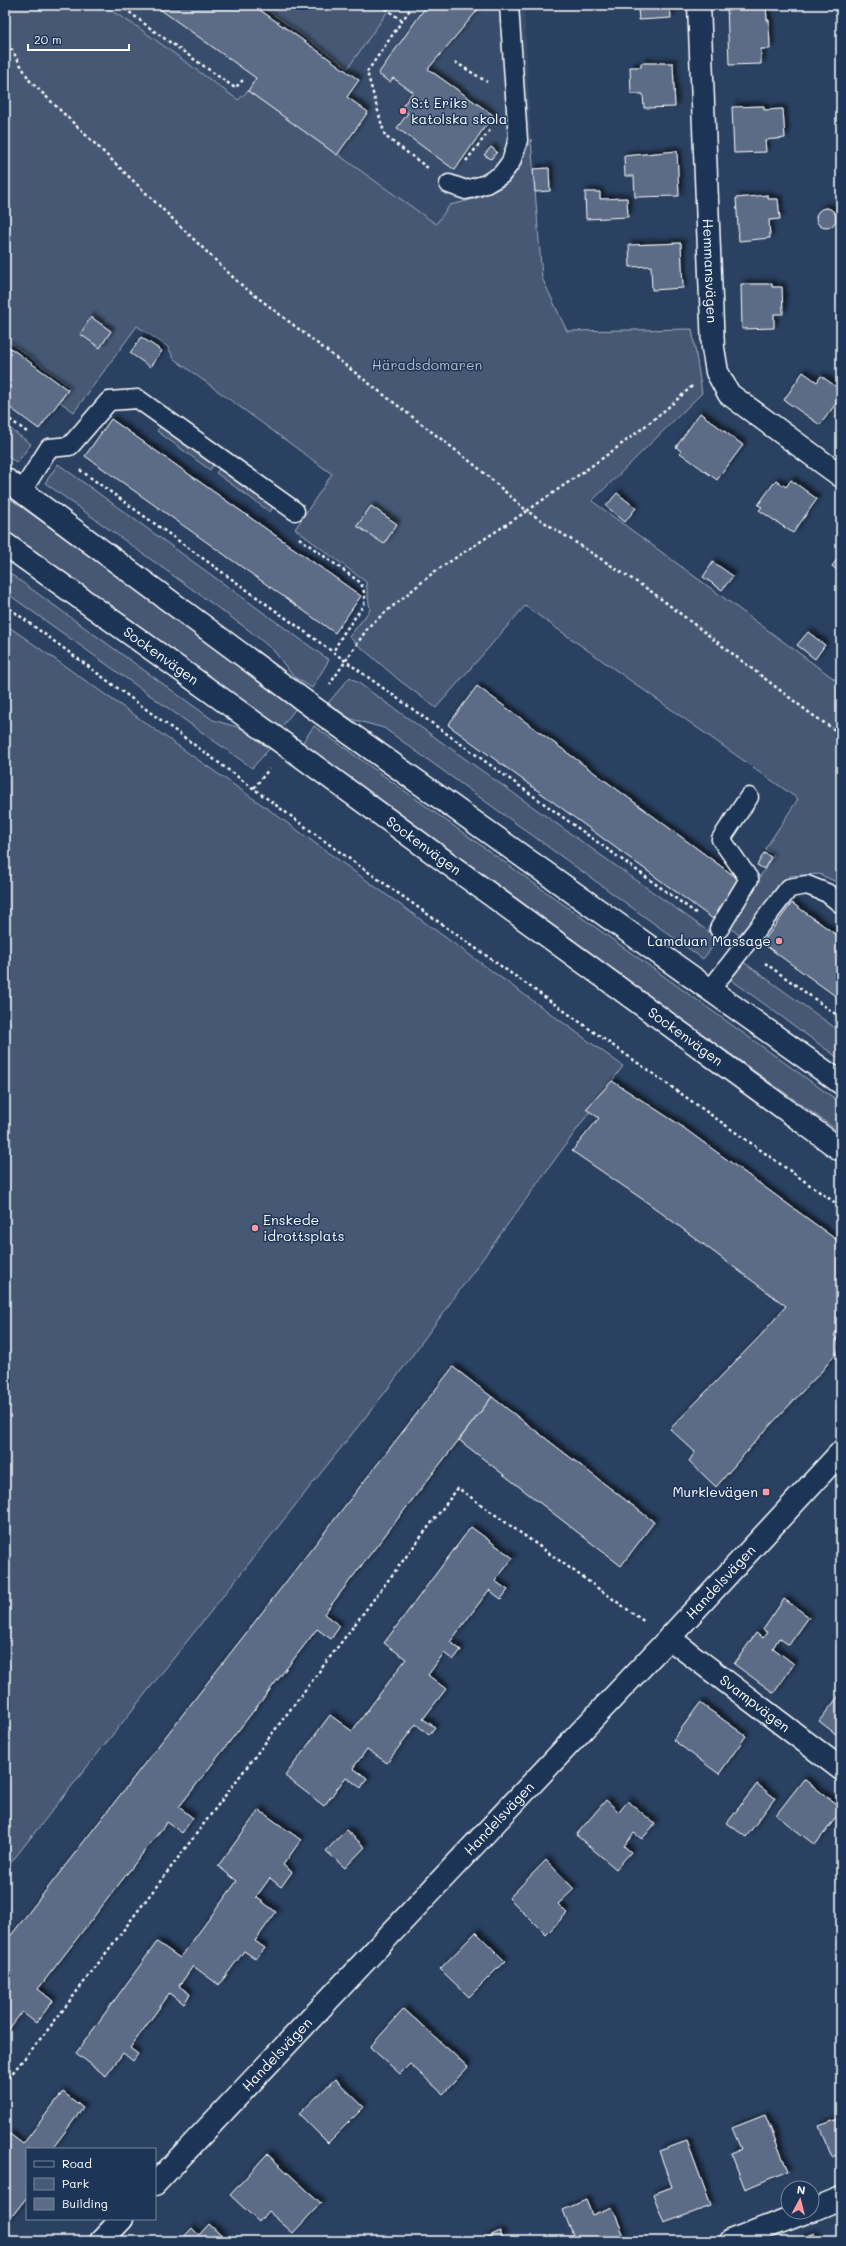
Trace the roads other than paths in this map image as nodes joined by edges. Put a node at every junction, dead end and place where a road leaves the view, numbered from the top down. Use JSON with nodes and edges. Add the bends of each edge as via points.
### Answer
{"nodes":[{"id":1,"x":510,"y":5,"type":"edge"},
{"id":2,"x":699,"y":5,"type":"edge"},
{"id":3,"x":449,"y":184,"type":"road end"},
{"id":4,"x":841,"y":476,"type":"edge"},
{"id":5,"x":13,"y":485,"type":"edge"},
{"id":6,"x":295,"y":511,"type":"dead end"},
{"id":7,"x":5,"y":544,"type":"edge"},
{"id":8,"x":749,"y":797,"type":"dead end"},
{"id":9,"x":841,"y":904,"type":"edge"},
{"id":10,"x":719,"y":929,"type":"road end"},
{"id":11,"x":710,"y":990,"type":"junction"},
{"id":12,"x":841,"y":1083,"type":"edge"},
{"id":13,"x":841,"y":1150,"type":"edge"},
{"id":14,"x":841,"y":1452,"type":"edge"},
{"id":15,"x":669,"y":1638,"type":"junction"},
{"id":16,"x":841,"y":1769,"type":"edge"},
{"id":17,"x":156,"y":2183,"type":"edge"},
{"id":18,"x":841,"y":2198,"type":"edge"},
{"id":19,"x":820,"y":2207,"type":"edge"},
{"id":20,"x":121,"y":2220,"type":"edge"},
{"id":21,"x":785,"y":2220,"type":"edge"},
{"id":22,"x":101,"y":2241,"type":"edge"},
{"id":23,"x":730,"y":2241,"type":"edge"}],
"edges":[{"from":1,"to":3,"type":"lane","via":[[518,140],[511,162],[501,175],[486,184],[466,190]]},
{"from":2,"to":4,"type":"street","name":"Hemmansvägen","via":[[713,348],[717,372],[729,394]]},
{"from":5,"to":6,"type":"lane","via":[[49,448],[70,446],[109,401],[138,399]]},
{"from":5,"to":11,"type":"street","via":[[314,708]]},
{"from":7,"to":13,"type":"street","name":"Sockenvägen"},
{"from":8,"to":10,"type":"lane","via":[[721,839],[749,879]]},
{"from":9,"to":11,"type":"lane","via":[[827,893],[808,885],[789,888]]},
{"from":11,"to":12,"type":"street"},
{"from":14,"to":15,"type":"street","name":"Handelsvägen"},
{"from":15,"to":16,"type":"street","name":"Svampvägen"},
{"from":15,"to":17,"type":"street","name":"Handelsvägen"},
{"from":18,"to":19,"type":"street"},
{"from":20,"to":22,"type":"street"},
{"from":21,"to":23,"type":"street"}]}
